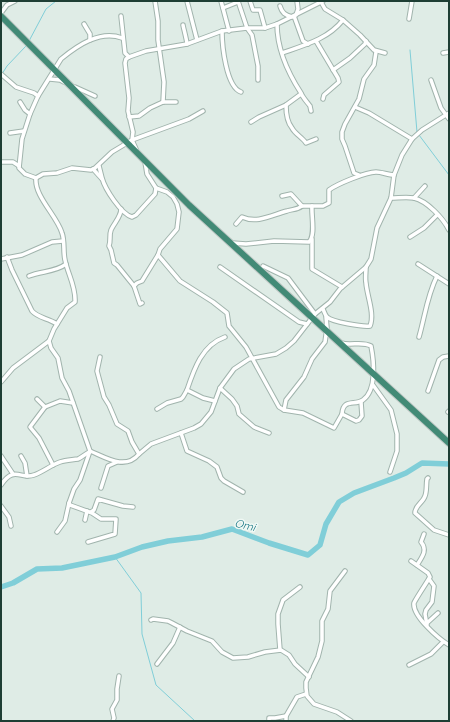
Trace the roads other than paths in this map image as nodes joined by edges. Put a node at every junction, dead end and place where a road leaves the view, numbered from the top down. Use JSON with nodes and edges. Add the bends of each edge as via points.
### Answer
{"nodes":[{"id":1,"x":15,"y":1,"type":"edge"},
{"id":2,"x":155,"y":1,"type":"edge"},
{"id":3,"x":187,"y":1,"type":"edge"},
{"id":4,"x":221,"y":1,"type":"edge"},
{"id":5,"x":238,"y":1,"type":"edge"},
{"id":6,"x":250,"y":1,"type":"edge"},
{"id":7,"x":297,"y":1,"type":"edge"},
{"id":8,"x":412,"y":1,"type":"edge"},
{"id":9,"x":321,"y":2,"type":"edge"},
{"id":10,"x":280,"y":6,"type":"dead end"},
{"id":11,"x":223,"y":8,"type":"junction"},
{"id":12,"x":1,"y":13,"type":"edge"},
{"id":13,"x":1,"y":16,"type":"edge"},
{"id":14,"x":121,"y":16,"type":"dead end"},
{"id":15,"x":294,"y":16,"type":"junction"},
{"id":16,"x":409,"y":19,"type":"dead end"},
{"id":17,"x":343,"y":20,"type":"junction"},
{"id":18,"x":84,"y":24,"type":"dead end"},
{"id":19,"x":277,"y":24,"type":"junction"},
{"id":20,"x":183,"y":25,"type":"dead end"},
{"id":21,"x":247,"y":28,"type":"junction"},
{"id":22,"x":265,"y":28,"type":"junction"},
{"id":23,"x":222,"y":31,"type":"junction"},
{"id":24,"x":229,"y":31,"type":"junction"},
{"id":25,"x":122,"y":38,"type":"junction"},
{"id":26,"x":90,"y":40,"type":"junction"},
{"id":27,"x":197,"y":40,"type":"junction"},
{"id":28,"x":316,"y":42,"type":"junction"},
{"id":29,"x":366,"y":42,"type":"junction"},
{"id":30,"x":187,"y":44,"type":"junction"},
{"id":31,"x":308,"y":44,"type":"junction"},
{"id":32,"x":158,"y":49,"type":"junction"},
{"id":33,"x":376,"y":52,"type":"junction"},
{"id":34,"x":449,"y":52,"type":"edge"},
{"id":35,"x":282,"y":53,"type":"junction"},
{"id":36,"x":385,"y":53,"type":"dead end"},
{"id":37,"x":443,"y":53,"type":"dead end"},
{"id":38,"x":127,"y":57,"type":"junction"},
{"id":39,"x":333,"y":70,"type":"junction"},
{"id":40,"x":1,"y":74,"type":"edge"},
{"id":41,"x":50,"y":79,"type":"junction"},
{"id":42,"x":258,"y":80,"type":"dead end"},
{"id":43,"x":431,"y":80,"type":"dead end"},
{"id":44,"x":241,"y":92,"type":"dead end"},
{"id":45,"x":301,"y":94,"type":"junction"},
{"id":46,"x":38,"y":96,"type":"junction"},
{"id":47,"x":95,"y":96,"type":"dead end"},
{"id":48,"x":323,"y":99,"type":"dead end"},
{"id":49,"x":20,"y":102,"type":"dead end"},
{"id":50,"x":163,"y":102,"type":"junction"},
{"id":51,"x":176,"y":102,"type":"dead end"},
{"id":52,"x":286,"y":105,"type":"junction"},
{"id":53,"x":355,"y":107,"type":"junction"},
{"id":54,"x":202,"y":111,"type":"dead end"},
{"id":55,"x":311,"y":111,"type":"dead end"},
{"id":56,"x":30,"y":114,"type":"junction"},
{"id":57,"x":447,"y":114,"type":"edge"},
{"id":58,"x":129,"y":117,"type":"junction"},
{"id":59,"x":449,"y":119,"type":"edge"},
{"id":60,"x":251,"y":122,"type":"dead end"},
{"id":61,"x":24,"y":131,"type":"junction"},
{"id":62,"x":10,"y":133,"type":"dead end"},
{"id":63,"x":316,"y":139,"type":"dead end"},
{"id":64,"x":412,"y":139,"type":"junction"},
{"id":65,"x":132,"y":140,"type":"junction"},
{"id":66,"x":1,"y":162,"type":"edge"},
{"id":67,"x":19,"y":166,"type":"junction"},
{"id":68,"x":99,"y":166,"type":"junction"},
{"id":69,"x":93,"y":169,"type":"junction"},
{"id":70,"x":360,"y":175,"type":"junction"},
{"id":71,"x":394,"y":176,"type":"junction"},
{"id":72,"x":36,"y":178,"type":"junction"},
{"id":73,"x":102,"y":179,"type":"junction"},
{"id":74,"x":425,"y":186,"type":"dead end"},
{"id":75,"x":156,"y":188,"type":"junction"},
{"id":76,"x":282,"y":196,"type":"dead end"},
{"id":77,"x":391,"y":198,"type":"junction"},
{"id":78,"x":414,"y":198,"type":"junction"},
{"id":79,"x":302,"y":206,"type":"junction"},
{"id":80,"x":312,"y":206,"type":"junction"},
{"id":81,"x":120,"y":209,"type":"junction"},
{"id":82,"x":437,"y":215,"type":"junction"},
{"id":83,"x":236,"y":224,"type":"dead end"},
{"id":84,"x":449,"y":230,"type":"edge"},
{"id":85,"x":410,"y":237,"type":"dead end"},
{"id":86,"x":312,"y":239,"type":"junction"},
{"id":87,"x":63,"y":241,"type":"junction"},
{"id":88,"x":226,"y":242,"type":"dead end"},
{"id":89,"x":158,"y":255,"type":"junction"},
{"id":90,"x":7,"y":257,"type":"junction"},
{"id":91,"x":1,"y":259,"type":"edge"},
{"id":92,"x":66,"y":264,"type":"junction"},
{"id":93,"x":418,"y":264,"type":"dead end"},
{"id":94,"x":263,"y":266,"type":"dead end"},
{"id":95,"x":220,"y":267,"type":"dead end"},
{"id":96,"x":366,"y":267,"type":"junction"},
{"id":97,"x":29,"y":276,"type":"dead end"},
{"id":98,"x":437,"y":276,"type":"junction"},
{"id":99,"x":449,"y":284,"type":"edge"},
{"id":100,"x":134,"y":286,"type":"junction"},
{"id":101,"x":342,"y":287,"type":"junction"},
{"id":102,"x":142,"y":304,"type":"dead end"},
{"id":103,"x":323,"y":309,"type":"junction"},
{"id":104,"x":315,"y":314,"type":"junction"},
{"id":105,"x":326,"y":317,"type":"junction"},
{"id":106,"x":57,"y":324,"type":"junction"},
{"id":107,"x":307,"y":324,"type":"junction"},
{"id":108,"x":327,"y":328,"type":"junction"},
{"id":109,"x":225,"y":337,"type":"dead end"},
{"id":110,"x":419,"y":337,"type":"dead end"},
{"id":111,"x":49,"y":341,"type":"junction"},
{"id":112,"x":100,"y":356,"type":"dead end"},
{"id":113,"x":449,"y":356,"type":"edge"},
{"id":114,"x":252,"y":359,"type":"junction"},
{"id":115,"x":1,"y":382,"type":"edge"},
{"id":116,"x":373,"y":385,"type":"junction"},
{"id":117,"x":220,"y":388,"type":"junction"},
{"id":118,"x":187,"y":390,"type":"junction"},
{"id":119,"x":428,"y":391,"type":"dead end"},
{"id":120,"x":37,"y":399,"type":"dead end"},
{"id":121,"x":215,"y":401,"type":"junction"},
{"id":122,"x":362,"y":402,"type":"junction"},
{"id":123,"x":73,"y":403,"type":"junction"},
{"id":124,"x":45,"y":407,"type":"junction"},
{"id":125,"x":157,"y":409,"type":"dead end"},
{"id":126,"x":284,"y":410,"type":"junction"},
{"id":127,"x":342,"y":414,"type":"junction"},
{"id":128,"x":182,"y":433,"type":"junction"},
{"id":129,"x":269,"y":434,"type":"dead end"},
{"id":130,"x":449,"y":443,"type":"edge"},
{"id":131,"x":90,"y":451,"type":"junction"},
{"id":132,"x":139,"y":454,"type":"junction"},
{"id":133,"x":1,"y":456,"type":"edge"},
{"id":134,"x":21,"y":456,"type":"dead end"},
{"id":135,"x":117,"y":462,"type":"junction"},
{"id":136,"x":53,"y":466,"type":"junction"},
{"id":137,"x":390,"y":472,"type":"dead end"},
{"id":138,"x":13,"y":474,"type":"junction"},
{"id":139,"x":27,"y":476,"type":"junction"},
{"id":140,"x":428,"y":478,"type":"dead end"},
{"id":141,"x":1,"y":485,"type":"edge"},
{"id":142,"x":101,"y":488,"type":"dead end"},
{"id":143,"x":243,"y":492,"type":"dead end"},
{"id":144,"x":69,"y":503,"type":"junction"},
{"id":145,"x":1,"y":506,"type":"edge"},
{"id":146,"x":133,"y":507,"type":"dead end"},
{"id":147,"x":89,"y":512,"type":"junction"},
{"id":148,"x":86,"y":520,"type":"dead end"},
{"id":149,"x":11,"y":526,"type":"dead end"},
{"id":150,"x":57,"y":532,"type":"dead end"},
{"id":151,"x":424,"y":534,"type":"dead end"},
{"id":152,"x":449,"y":535,"type":"edge"},
{"id":153,"x":88,"y":542,"type":"dead end"},
{"id":154,"x":411,"y":561,"type":"dead end"},
{"id":155,"x":417,"y":565,"type":"junction"},
{"id":156,"x":345,"y":571,"type":"dead end"},
{"id":157,"x":429,"y":579,"type":"junction"},
{"id":158,"x":300,"y":587,"type":"dead end"},
{"id":159,"x":438,"y":613,"type":"dead end"},
{"id":160,"x":151,"y":620,"type":"dead end"},
{"id":161,"x":426,"y":623,"type":"junction"},
{"id":162,"x":180,"y":627,"type":"junction"},
{"id":163,"x":429,"y":628,"type":"junction"},
{"id":164,"x":443,"y":642,"type":"junction"},
{"id":165,"x":449,"y":645,"type":"edge"},
{"id":166,"x":280,"y":650,"type":"junction"},
{"id":167,"x":157,"y":664,"type":"dead end"},
{"id":168,"x":409,"y":665,"type":"dead end"},
{"id":169,"x":119,"y":676,"type":"dead end"},
{"id":170,"x":309,"y":677,"type":"junction"},
{"id":171,"x":306,"y":694,"type":"junction"},
{"id":172,"x":286,"y":716,"type":"junction"},
{"id":173,"x":113,"y":721,"type":"edge"},
{"id":174,"x":269,"y":721,"type":"edge"},
{"id":175,"x":286,"y":721,"type":"edge"},
{"id":176,"x":351,"y":721,"type":"edge"}],
"edges":[{"from":1,"to":12,"type":"street","via":[[7,5]]},
{"from":2,"to":32,"type":"street"},
{"from":3,"to":27,"type":"street"},
{"from":4,"to":11,"type":"street"},
{"from":5,"to":11,"type":"street"},
{"from":5,"to":21,"type":"street"},
{"from":6,"to":22,"type":"street","via":[[253,10],[260,10]]},
{"from":7,"to":15,"type":"street","via":[[298,9]]},
{"from":8,"to":16,"type":"street"},
{"from":9,"to":15,"type":"street"},
{"from":9,"to":17,"type":"street","via":[[325,9]]},
{"from":10,"to":15,"type":"street","via":[[286,15]]},
{"from":11,"to":24,"type":"street"},
{"from":13,"to":130,"type":"highway","via":[[189,204]]},
{"from":14,"to":25,"type":"street"},
{"from":15,"to":19,"type":"street"},
{"from":15,"to":31,"type":"street","via":[[303,41]]},
{"from":17,"to":28,"type":"street","via":[[337,28]]},
{"from":17,"to":29,"type":"street"},
{"from":18,"to":26,"type":"street","via":[[90,34]]},
{"from":19,"to":22,"type":"street"},
{"from":19,"to":35,"type":"street"},
{"from":20,"to":30,"type":"street"},
{"from":21,"to":22,"type":"street"},
{"from":21,"to":24,"type":"street"},
{"from":21,"to":42,"type":"street","via":[[252,35]]},
{"from":23,"to":24,"type":"street"},
{"from":23,"to":27,"type":"street"},
{"from":23,"to":44,"type":"street","via":[[230,79]]},
{"from":25,"to":26,"type":"street","via":[[110,36]]},
{"from":25,"to":38,"type":"street"},
{"from":26,"to":41,"type":"street","via":[[61,59]]},
{"from":27,"to":30,"type":"street"},
{"from":28,"to":31,"type":"street"},
{"from":28,"to":39,"type":"street"},
{"from":29,"to":33,"type":"street"},
{"from":29,"to":39,"type":"street"},
{"from":30,"to":32,"type":"street"},
{"from":31,"to":35,"type":"street"},
{"from":32,"to":38,"type":"street"},
{"from":32,"to":50,"type":"street","via":[[164,82]]},
{"from":33,"to":36,"type":"street"},
{"from":33,"to":53,"type":"street","via":[[374,65],[362,82]]},
{"from":34,"to":37,"type":"street"},
{"from":35,"to":45,"type":"street"},
{"from":38,"to":58,"type":"street"},
{"from":39,"to":48,"type":"street","via":[[339,82],[324,95]]},
{"from":40,"to":46,"type":"street","via":[[16,87]]},
{"from":41,"to":46,"type":"street"},
{"from":41,"to":47,"type":"street","via":[[60,80]]},
{"from":43,"to":57,"type":"street","via":[[441,108]]},
{"from":45,"to":52,"type":"street"},
{"from":45,"to":55,"type":"street"},
{"from":46,"to":56,"type":"street"},
{"from":49,"to":56,"type":"street"},
{"from":50,"to":51,"type":"street"},
{"from":50,"to":58,"type":"street","via":[[138,116]]},
{"from":52,"to":60,"type":"street"},
{"from":52,"to":63,"type":"street","via":[[292,129],[306,143]]},
{"from":53,"to":64,"type":"street"},
{"from":53,"to":70,"type":"street","via":[[345,124],[342,139],[354,173]]},
{"from":54,"to":65,"type":"street","via":[[189,119]]},
{"from":56,"to":61,"type":"street"},
{"from":57,"to":59,"type":"street"},
{"from":57,"to":64,"type":"street"},
{"from":58,"to":65,"type":"street","via":[[133,132]]},
{"from":61,"to":62,"type":"street"},
{"from":61,"to":67,"type":"street"},
{"from":64,"to":71,"type":"street"},
{"from":65,"to":68,"type":"street","via":[[112,152]]},
{"from":65,"to":75,"type":"street","via":[[137,153],[145,161],[147,174]]},
{"from":66,"to":67,"type":"street","via":[[13,162]]},
{"from":67,"to":72,"type":"street","via":[[24,174]]},
{"from":68,"to":69,"type":"street"},
{"from":68,"to":73,"type":"street"},
{"from":69,"to":72,"type":"street","via":[[72,168]]},
{"from":69,"to":73,"type":"street"},
{"from":70,"to":71,"type":"street","via":[[384,172]]},
{"from":70,"to":80,"type":"street","via":[[329,190],[329,203]]},
{"from":71,"to":77,"type":"street"},
{"from":72,"to":87,"type":"street","via":[[39,192],[62,233]]},
{"from":73,"to":81,"type":"street"},
{"from":74,"to":78,"type":"street"},
{"from":75,"to":81,"type":"street","via":[[155,194],[132,218]]},
{"from":75,"to":89,"type":"street","via":[[173,197],[179,212],[177,229]]},
{"from":76,"to":79,"type":"street","via":[[291,194]]},
{"from":77,"to":78,"type":"street"},
{"from":77,"to":96,"type":"street","via":[[377,228]]},
{"from":78,"to":82,"type":"street"},
{"from":79,"to":80,"type":"street"},
{"from":79,"to":83,"type":"street","via":[[261,219],[242,217]]},
{"from":80,"to":86,"type":"street"},
{"from":81,"to":100,"type":"street","via":[[121,213],[110,232],[109,246],[114,263]]},
{"from":82,"to":84,"type":"street"},
{"from":82,"to":85,"type":"street"},
{"from":86,"to":88,"type":"street","via":[[310,242]]},
{"from":86,"to":101,"type":"street","via":[[312,269]]},
{"from":87,"to":90,"type":"street","via":[[52,242]]},
{"from":87,"to":92,"type":"street"},
{"from":89,"to":100,"type":"street","via":[[142,281]]},
{"from":89,"to":114,"type":"street","via":[[180,281],[227,313],[229,326]]},
{"from":90,"to":91,"type":"street"},
{"from":90,"to":106,"type":"street","via":[[32,311],[36,316]]},
{"from":92,"to":97,"type":"street","via":[[61,268]]},
{"from":92,"to":106,"type":"street","via":[[73,284],[75,302],[67,308]]},
{"from":93,"to":98,"type":"street"},
{"from":94,"to":104,"type":"street","via":[[288,278]]},
{"from":95,"to":107,"type":"street","via":[[299,322]]},
{"from":96,"to":101,"type":"street"},
{"from":96,"to":105,"type":"street","via":[[372,318],[370,326],[346,324]]},
{"from":98,"to":99,"type":"street"},
{"from":98,"to":110,"type":"street","via":[[430,292]]},
{"from":100,"to":102,"type":"street"},
{"from":101,"to":103,"type":"street"},
{"from":103,"to":104,"type":"street"},
{"from":103,"to":105,"type":"street"},
{"from":104,"to":107,"type":"street"},
{"from":105,"to":108,"type":"street"},
{"from":106,"to":111,"type":"street"},
{"from":107,"to":114,"type":"street","via":[[286,348],[276,354]]},
{"from":108,"to":116,"type":"street","via":[[332,337],[342,343],[370,346]]},
{"from":108,"to":126,"type":"street","via":[[325,342],[312,359],[304,377],[286,400]]},
{"from":109,"to":118,"type":"street","via":[[218,339],[200,357],[194,366]]},
{"from":111,"to":115,"type":"street","via":[[13,368]]},
{"from":111,"to":123,"type":"street","via":[[58,358],[62,378]]},
{"from":112,"to":132,"type":"street","via":[[97,371],[104,397],[117,424],[128,431]]},
{"from":113,"to":119,"type":"street","via":[[443,356],[439,360]]},
{"from":114,"to":117,"type":"street","via":[[234,369]]},
{"from":114,"to":126,"type":"street","via":[[278,407]]},
{"from":116,"to":122,"type":"street"},
{"from":116,"to":137,"type":"street","via":[[391,410],[396,434],[397,451]]},
{"from":117,"to":121,"type":"street"},
{"from":117,"to":129,"type":"street","via":[[232,399],[240,414],[254,427]]},
{"from":118,"to":121,"type":"street"},
{"from":118,"to":125,"type":"street","via":[[183,398]]},
{"from":120,"to":124,"type":"street"},
{"from":121,"to":128,"type":"street","via":[[211,412],[201,424]]},
{"from":122,"to":127,"type":"street","via":[[348,403]]},
{"from":122,"to":127,"type":"street","via":[[362,416],[359,420]]},
{"from":123,"to":124,"type":"street","via":[[60,401]]},
{"from":123,"to":131,"type":"street"},
{"from":124,"to":136,"type":"street","via":[[30,427],[39,438]]},
{"from":126,"to":127,"type":"street","via":[[303,414],[334,428]]},
{"from":128,"to":132,"type":"street","via":[[151,444]]},
{"from":128,"to":143,"type":"street","via":[[187,451],[217,466],[224,481]]},
{"from":131,"to":135,"type":"street"},
{"from":131,"to":136,"type":"street","via":[[79,458],[59,462]]},
{"from":131,"to":144,"type":"street"},
{"from":132,"to":135,"type":"street","via":[[132,460]]},
{"from":133,"to":138,"type":"street"},
{"from":134,"to":139,"type":"street"},
{"from":135,"to":142,"type":"street","via":[[108,466]]},
{"from":136,"to":139,"type":"street"},
{"from":138,"to":139,"type":"street"},
{"from":138,"to":141,"type":"street"},
{"from":140,"to":152,"type":"street","via":[[426,494],[415,513],[434,530]]},
{"from":144,"to":147,"type":"street"},
{"from":144,"to":150,"type":"street","via":[[65,521]]},
{"from":145,"to":149,"type":"street","via":[[9,516]]},
{"from":146,"to":147,"type":"street","via":[[98,499],[94,510]]},
{"from":147,"to":148,"type":"street"},
{"from":147,"to":153,"type":"street","via":[[101,519],[116,519],[116,534]]},
{"from":151,"to":155,"type":"street","via":[[421,542],[424,554]]},
{"from":154,"to":155,"type":"street"},
{"from":155,"to":157,"type":"street","via":[[428,574]]},
{"from":156,"to":170,"type":"street","via":[[330,591],[328,609],[322,621],[322,641]]},
{"from":157,"to":161,"type":"street","via":[[434,586],[432,602],[424,614]]},
{"from":157,"to":163,"type":"street","via":[[414,604],[415,612]]},
{"from":158,"to":166,"type":"street","via":[[283,600],[278,614]]},
{"from":159,"to":161,"type":"street"},
{"from":160,"to":162,"type":"street","via":[[168,621]]},
{"from":161,"to":163,"type":"street"},
{"from":162,"to":166,"type":"street","via":[[212,641],[222,652],[233,658]]},
{"from":162,"to":167,"type":"street","via":[[173,643]]},
{"from":163,"to":164,"type":"street"},
{"from":164,"to":165,"type":"street"},
{"from":164,"to":168,"type":"street","via":[[431,654]]},
{"from":166,"to":170,"type":"street"},
{"from":169,"to":173,"type":"street","via":[[117,700],[112,709]]},
{"from":170,"to":171,"type":"street","via":[[306,682]]},
{"from":171,"to":172,"type":"street","via":[[297,697]]},
{"from":171,"to":176,"type":"street","via":[[314,704],[337,712]]},
{"from":172,"to":174,"type":"street","via":[[269,718]]},
{"from":172,"to":175,"type":"street"}]}
